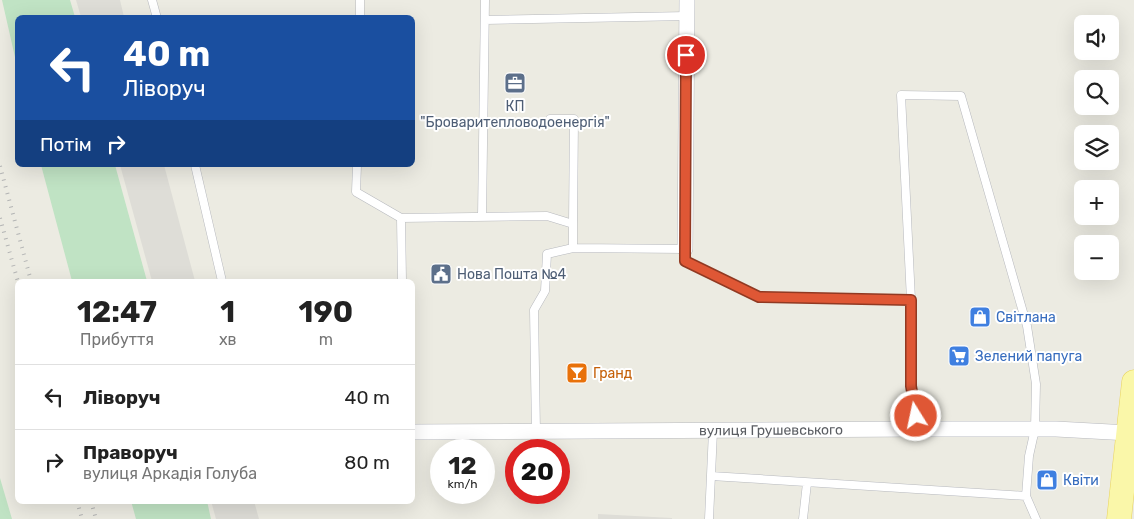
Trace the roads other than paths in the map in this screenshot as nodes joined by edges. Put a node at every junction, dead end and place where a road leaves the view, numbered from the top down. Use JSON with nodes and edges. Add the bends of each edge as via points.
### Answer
{"nodes":[{"id":1,"x":152,"y":0,"type":"edge"},
{"id":2,"x":360,"y":0,"type":"edge"},
{"id":3,"x":485,"y":0,"type":"edge"},
{"id":4,"x":687,"y":0,"type":"edge"},
{"id":5,"x":156,"y":15,"type":"edge"},
{"id":6,"x":360,"y":15,"type":"edge"},
{"id":7,"x":687,"y":16,"type":"junction"},
{"id":8,"x":485,"y":20,"type":"junction"},
{"id":9,"x":550,"y":119,"type":"dead end"},
{"id":10,"x":195,"y":167,"type":"edge"},
{"id":11,"x":357,"y":167,"type":"edge"},
{"id":12,"x":482,"y":217,"type":"junction"},
{"id":13,"x":402,"y":218,"type":"junction"},
{"id":14,"x":573,"y":224,"type":"junction"},
{"id":15,"x":573,"y":248,"type":"junction"},
{"id":16,"x":685,"y":249,"type":"junction"},
{"id":17,"x":222,"y":279,"type":"edge"},
{"id":18,"x":402,"y":279,"type":"edge"},
{"id":19,"x":911,"y":300,"type":"junction"},
{"id":20,"x":1134,"y":382,"type":"edge"},
{"id":21,"x":916,"y":429,"type":"junction"},
{"id":22,"x":1035,"y":429,"type":"junction"},
{"id":23,"x":712,"y":431,"type":"junction"},
{"id":24,"x":415,"y":432,"type":"edge"},
{"id":25,"x":536,"y":432,"type":"junction"},
{"id":26,"x":1129,"y":433,"type":"junction"},
{"id":27,"x":711,"y":476,"type":"junction"},
{"id":28,"x":807,"y":483,"type":"junction"},
{"id":29,"x":1026,"y":496,"type":"junction"},
{"id":30,"x":709,"y":519,"type":"edge"},
{"id":31,"x":803,"y":519,"type":"edge"},
{"id":32,"x":1036,"y":519,"type":"edge"},
{"id":33,"x":1119,"y":519,"type":"edge"}],
"edges":[{"from":1,"to":5,"type":"lane"},
{"from":2,"to":6,"type":"lane"},
{"from":3,"to":8,"type":"lane"},
{"from":4,"to":7,"type":"street"},
{"from":7,"to":8,"type":"lane"},
{"from":7,"to":16,"type":"street"},
{"from":8,"to":12,"type":"lane"},
{"from":9,"to":14,"type":"lane","via":[[574,119]]},
{"from":10,"to":17,"type":"lane"},
{"from":11,"to":13,"type":"lane","via":[[356,192]]},
{"from":12,"to":13,"type":"lane"},
{"from":12,"to":14,"type":"lane","via":[[548,216]]},
{"from":13,"to":18,"type":"lane"},
{"from":14,"to":15,"type":"lane"},
{"from":15,"to":16,"type":"lane"},
{"from":15,"to":25,"type":"lane","via":[[546,254],[545,291],[534,310]]},
{"from":16,"to":19,"type":"lane","via":[[685,261],[759,297]]},
{"from":19,"to":21,"type":"lane","via":[[911,386]]},
{"from":19,"to":22,"type":"lane","via":[[901,95],[961,96],[1027,326],[1036,384]]},
{"from":20,"to":26,"type":"main road"},
{"from":21,"to":22,"type":"street","name":"вулиця Грушевського"},
{"from":21,"to":23,"type":"street","name":"вулиця Грушевського"},
{"from":22,"to":26,"type":"street","name":"вулиця Грушевського"},
{"from":22,"to":29,"type":"lane"},
{"from":23,"to":25,"type":"street","name":"вулиця Грушевського"},
{"from":23,"to":27,"type":"lane"},
{"from":24,"to":25,"type":"street","name":"вулиця Грушевського"},
{"from":26,"to":33,"type":"main road"},
{"from":27,"to":28,"type":"lane"},
{"from":27,"to":30,"type":"lane"},
{"from":28,"to":29,"type":"lane"},
{"from":28,"to":31,"type":"lane"},
{"from":29,"to":32,"type":"lane"}]}
